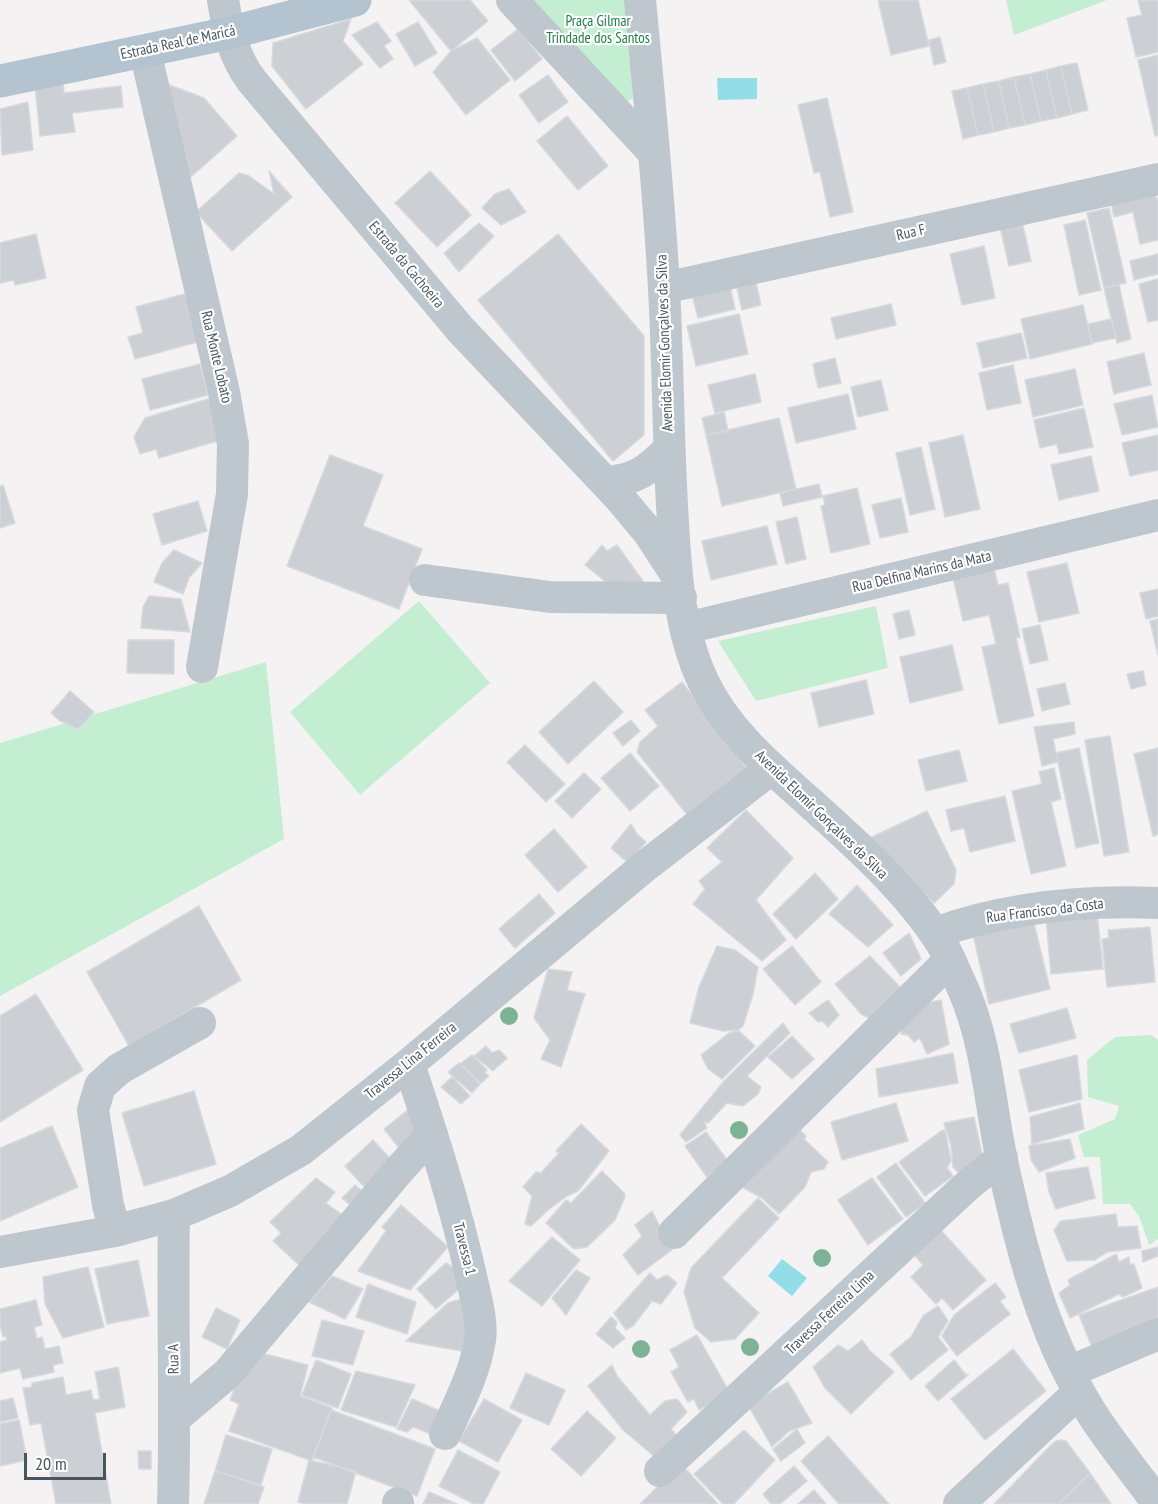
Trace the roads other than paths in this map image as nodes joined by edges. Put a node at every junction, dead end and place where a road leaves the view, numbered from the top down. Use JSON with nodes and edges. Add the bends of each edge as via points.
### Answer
{"nodes":[{"id":1,"x":223,"y":0,"type":"edge"},
{"id":2,"x":356,"y":0,"type":"edge"},
{"id":3,"x":512,"y":0,"type":"edge"},
{"id":4,"x":640,"y":0,"type":"edge"},
{"id":5,"x":229,"y":33,"type":"junction"},
{"id":6,"x":145,"y":51,"type":"junction"},
{"id":7,"x":0,"y":81,"type":"edge"},
{"id":8,"x":654,"y":153,"type":"junction"},
{"id":9,"x":1158,"y":179,"type":"edge"},
{"id":10,"x":664,"y":288,"type":"junction"},
{"id":11,"x":669,"y":449,"type":"junction"},
{"id":12,"x":605,"y":482,"type":"junction"},
{"id":13,"x":1158,"y":515,"type":"edge"},
{"id":14,"x":425,"y":580,"type":"dead end"},
{"id":15,"x":681,"y":600,"type":"junction"},
{"id":16,"x":202,"y":667,"type":"dead end"},
{"id":17,"x":771,"y":770,"type":"junction"},
{"id":18,"x":1158,"y":903,"type":"edge"},
{"id":19,"x":934,"y":933,"type":"junction"},
{"id":20,"x":950,"y":960,"type":"junction"},
{"id":21,"x":200,"y":1023,"type":"dead end"},
{"id":22,"x":409,"y":1064,"type":"junction"},
{"id":23,"x":432,"y":1134,"type":"junction"},
{"id":24,"x":1002,"y":1158,"type":"junction"},
{"id":25,"x":174,"y":1215,"type":"junction"},
{"id":26,"x":115,"y":1231,"type":"junction"},
{"id":27,"x":675,"y":1233,"type":"dead end"},
{"id":28,"x":0,"y":1252,"type":"edge"},
{"id":29,"x":1158,"y":1334,"type":"edge"},
{"id":30,"x":1074,"y":1382,"type":"junction"},
{"id":31,"x":175,"y":1418,"type":"junction"},
{"id":32,"x":445,"y":1434,"type":"dead end"},
{"id":33,"x":660,"y":1471,"type":"dead end"},
{"id":34,"x":1155,"y":1492,"type":"edge"},
{"id":35,"x":173,"y":1504,"type":"edge"},
{"id":36,"x":959,"y":1504,"type":"edge"}],
"edges":[{"from":1,"to":5,"type":"street","name":"Estrada da Cachoeira"},
{"from":2,"to":5,"type":"main road","name":"Estrada Real de Maricá"},
{"from":3,"to":8,"type":"street"},
{"from":4,"to":8,"type":"street"},
{"from":5,"to":6,"type":"main road","name":"Estrada Real de Maricá"},
{"from":5,"to":12,"type":"street","name":"Estrada da Cachoeira","via":[[242,68],[267,99],[460,329]]},
{"from":6,"to":7,"type":"main road","name":"Estrada Real de Maricá"},
{"from":6,"to":16,"type":"street","name":"Rua Monte Lobato","via":[[233,444],[232,494]]},
{"from":8,"to":10,"type":"street","name":"Avenida Elomir Gonçalves da Silva"},
{"from":9,"to":10,"type":"street","name":"Rua F"},
{"from":10,"to":11,"type":"street","name":"Avenida Elomir Gonçalves da Silva"},
{"from":11,"to":12,"type":"street","via":[[635,477]]},
{"from":11,"to":15,"type":"street","name":"Avenida Elomir Gonçalves da Silva"},
{"from":12,"to":15,"type":"street","name":"Estrada da Cachoeira","via":[[649,533]]},
{"from":13,"to":15,"type":"street","name":"Rua Delfina Marins da Mata"},
{"from":14,"to":15,"type":"street","name":"Rua Delfina Marins da Mata","via":[[550,597]]},
{"from":15,"to":17,"type":"street","name":"Avenida Elomir Gonçalves da Silva","via":[[695,660],[705,684],[740,736]]},
{"from":17,"to":19,"type":"street","name":"Avenida Elomir Gonçalves da Silva","via":[[870,859]]},
{"from":17,"to":22,"type":"street","name":"Travessa Lina Ferreira","via":[[644,867]]},
{"from":18,"to":19,"type":"street","name":"Rua Francisco da Costa","via":[[1039,909],[987,917]]},
{"from":19,"to":20,"type":"street","name":"Avenida Elomir Gonçalves da Silva"},
{"from":20,"to":24,"type":"street","name":"Avenida Elomir Gonçalves da Silva","via":[[978,1034]]},
{"from":20,"to":27,"type":"street"},
{"from":21,"to":26,"type":"street","via":[[119,1069],[100,1086],[93,1110]]},
{"from":22,"to":23,"type":"street","name":"Travessa 1"},
{"from":22,"to":25,"type":"street","name":"Travessa Lina Ferreira","via":[[301,1150],[230,1191]]},
{"from":23,"to":31,"type":"street","via":[[227,1374]]},
{"from":23,"to":32,"type":"street","name":"Travessa 1","via":[[465,1248],[481,1337],[475,1368]]},
{"from":24,"to":30,"type":"street","name":"Avenida Elomir Gonçalves da Silva","via":[[1029,1273],[1053,1340]]},
{"from":24,"to":33,"type":"street","name":"Travessa Ferreira Lima","via":[[968,1185]]},
{"from":25,"to":26,"type":"street","name":"Travessa Lina Ferreira"},
{"from":25,"to":31,"type":"street","name":"Rua A"},
{"from":26,"to":28,"type":"street","name":"Travessa Lina Ferreira"},
{"from":29,"to":30,"type":"street"},
{"from":30,"to":34,"type":"street","name":"Avenida Elomir Gonçalves da Silva","via":[[1122,1456]]},
{"from":30,"to":36,"type":"street"},
{"from":31,"to":35,"type":"street","name":"Rua A"}]}
